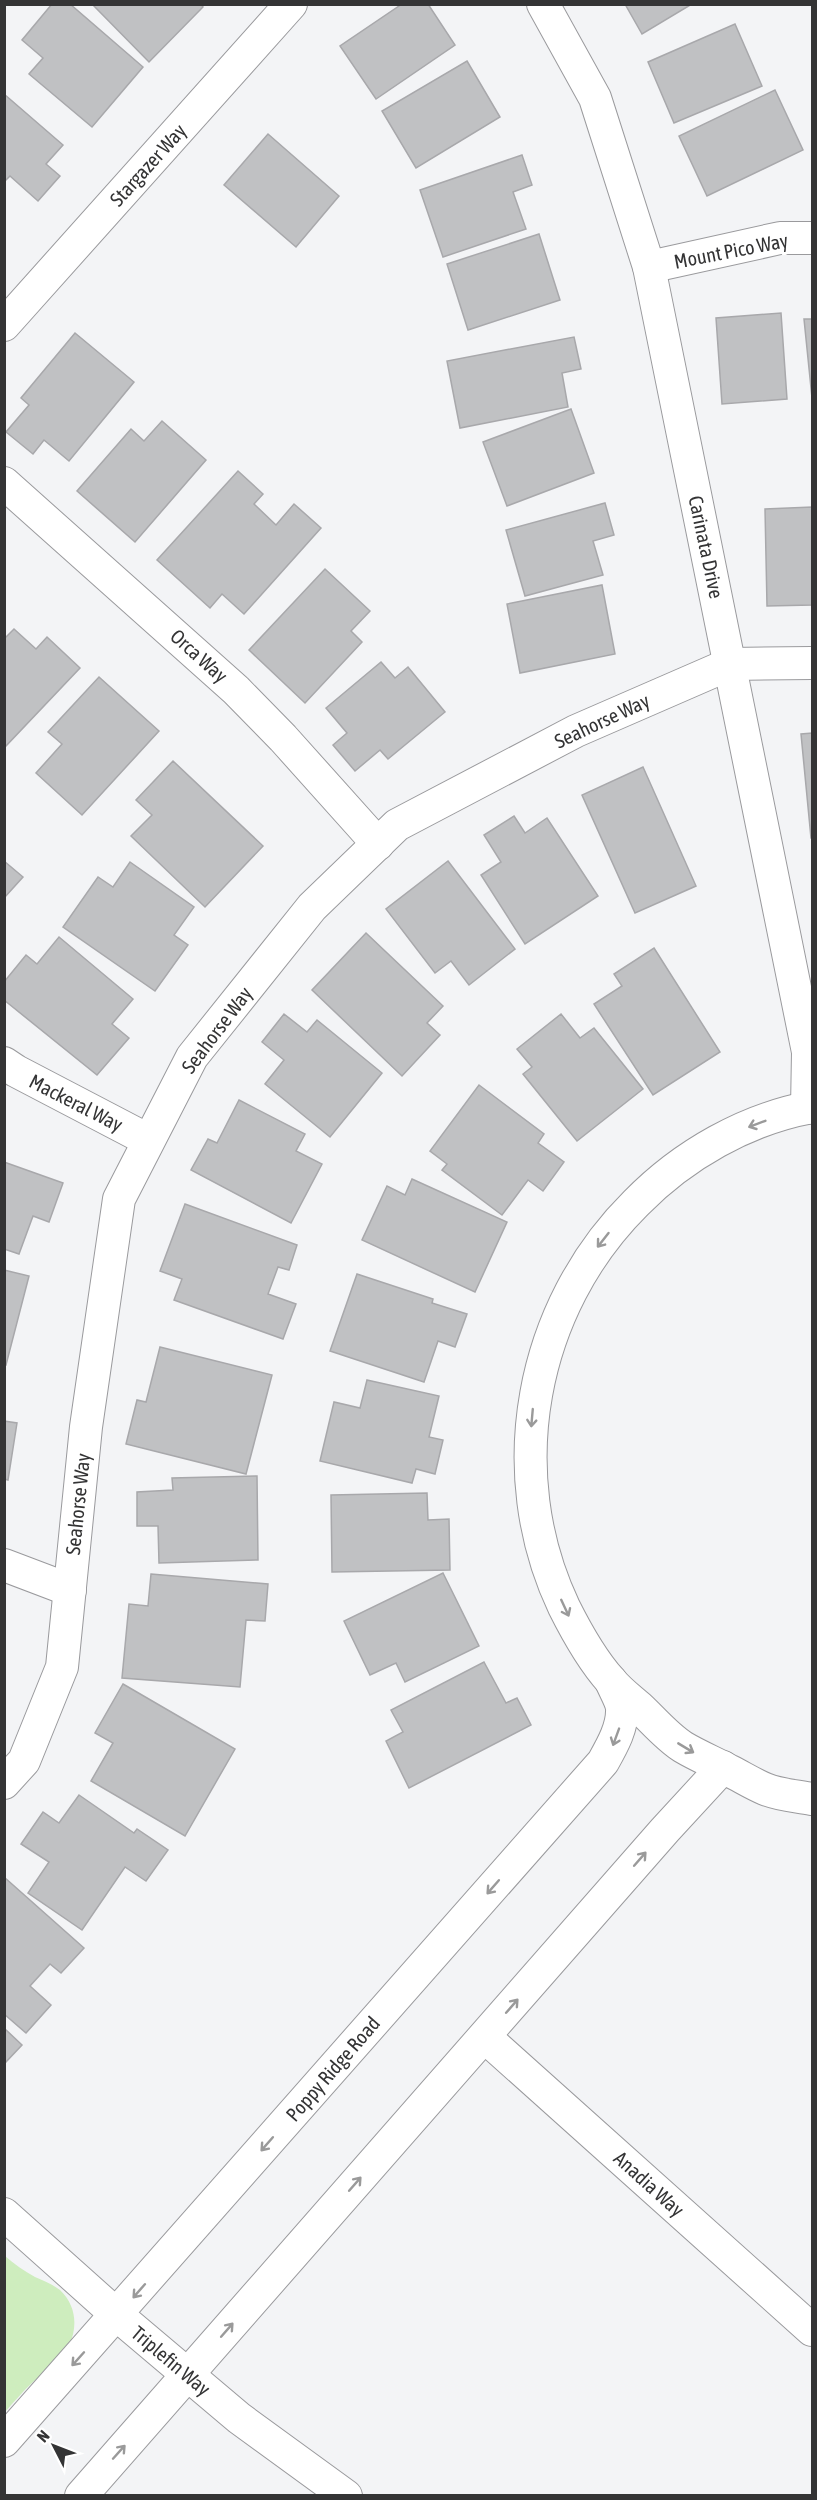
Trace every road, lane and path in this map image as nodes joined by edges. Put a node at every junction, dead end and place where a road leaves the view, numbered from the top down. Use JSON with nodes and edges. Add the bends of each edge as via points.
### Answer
{"nodes":[{"id":1,"x":291,"y":4,"type":"edge"},
{"id":2,"x":543,"y":4,"type":"edge"},
{"id":3,"x":813,"y":238,"type":"edge"},
{"id":4,"x":649,"y":267,"type":"junction"},
{"id":5,"x":4,"y":326,"type":"edge"},
{"id":6,"x":4,"y":483,"type":"edge"},
{"id":7,"x":813,"y":663,"type":"edge"},
{"id":8,"x":730,"y":664,"type":"junction"},
{"id":9,"x":378,"y":843,"type":"junction"},
{"id":10,"x":4,"y":1063,"type":"edge"},
{"id":11,"x":810,"y":1107,"type":"edge"},
{"id":12,"x":148,"y":1140,"type":"junction"},
{"id":13,"x":4,"y":1565,"type":"edge"},
{"id":14,"x":70,"y":1590,"type":"junction"},
{"id":15,"x":611,"y":1681,"type":"junction"},
{"id":16,"x":723,"y":1767,"type":"junction"},
{"id":17,"x":4,"y":1783,"type":"edge"},
{"id":18,"x":813,"y":1799,"type":"edge"},
{"id":19,"x":485,"y":2037,"type":"junction"},
{"id":20,"x":4,"y":2214,"type":"edge"},
{"id":21,"x":117,"y":2315,"type":"junction"},
{"id":22,"x":813,"y":2330,"type":"edge"},
{"id":23,"x":188,"y":2374,"type":"junction"},
{"id":24,"x":4,"y":2441,"type":"edge"},
{"id":25,"x":81,"y":2496,"type":"edge"},
{"id":26,"x":346,"y":2496,"type":"edge"}],
"edges":[{"from":1,"to":5,"type":"street","name":"Stargazer Way"},
{"from":2,"to":4,"type":"street","name":"Carinata Drive","via":[[595,98]]},
{"from":3,"to":4,"type":"street","name":"Mount Pico Way","via":[[780,238]]},
{"from":4,"to":8,"type":"street","name":"Carinata Drive"},
{"from":6,"to":9,"type":"street","name":"Orca Way","via":[[236,690]]},
{"from":7,"to":8,"type":"street","name":"Seahorse Way"},
{"from":8,"to":9,"type":"street","name":"Seahorse Way","via":[[576,731],[397,825]]},
{"from":8,"to":11,"type":"street","name":"Carinata Drive","via":[[808,1052]]},
{"from":9,"to":12,"type":"street","name":"Seahorse Way","via":[[312,907],[192,1057]]},
{"from":10,"to":12,"type":"street","name":"Mackeral Way"},
{"from":11,"to":15,"type":"street","name":"Poppy Ridge Road","one_way":true,"via":[[738,1131],[675,1167],[648,1191],[622,1216],[579,1275],[549,1341],[539,1376],[530,1438],[536,1520],[556,1589],[590,1653]]},
{"from":12,"to":14,"type":"street","name":"Seahorse Way","via":[[119,1199],[86,1427]]},
{"from":13,"to":14,"type":"street"},
{"from":14,"to":17,"type":"street","name":"Seahorse Way","via":[[62,1667],[24,1761]]},
{"from":15,"to":16,"type":"street","name":"Poppy Ridge Road","one_way":true,"via":[[681,1746]]},
{"from":15,"to":21,"type":"street","name":"Poppy Ridge Road","one_way":true,"via":[[622,1707],[620,1726],[603,1762]]},
{"from":16,"to":18,"type":"street","name":"Poppy Ridge Road","via":[[766,1790]]},
{"from":19,"to":16,"type":"street","one_way":true},
{"from":19,"to":22,"type":"street","name":"Anadia Way"},
{"from":23,"to":19,"type":"street","one_way":true},
{"from":20,"to":21,"type":"street","name":"Triplefin Way"},
{"from":21,"to":23,"type":"street","name":"Triplefin Way"},
{"from":21,"to":24,"type":"street","name":"Poppy Ridge Road","one_way":true},
{"from":25,"to":23,"type":"street","one_way":true},
{"from":23,"to":26,"type":"street","name":"Triplefin Way","via":[[239,2418]]}]}
